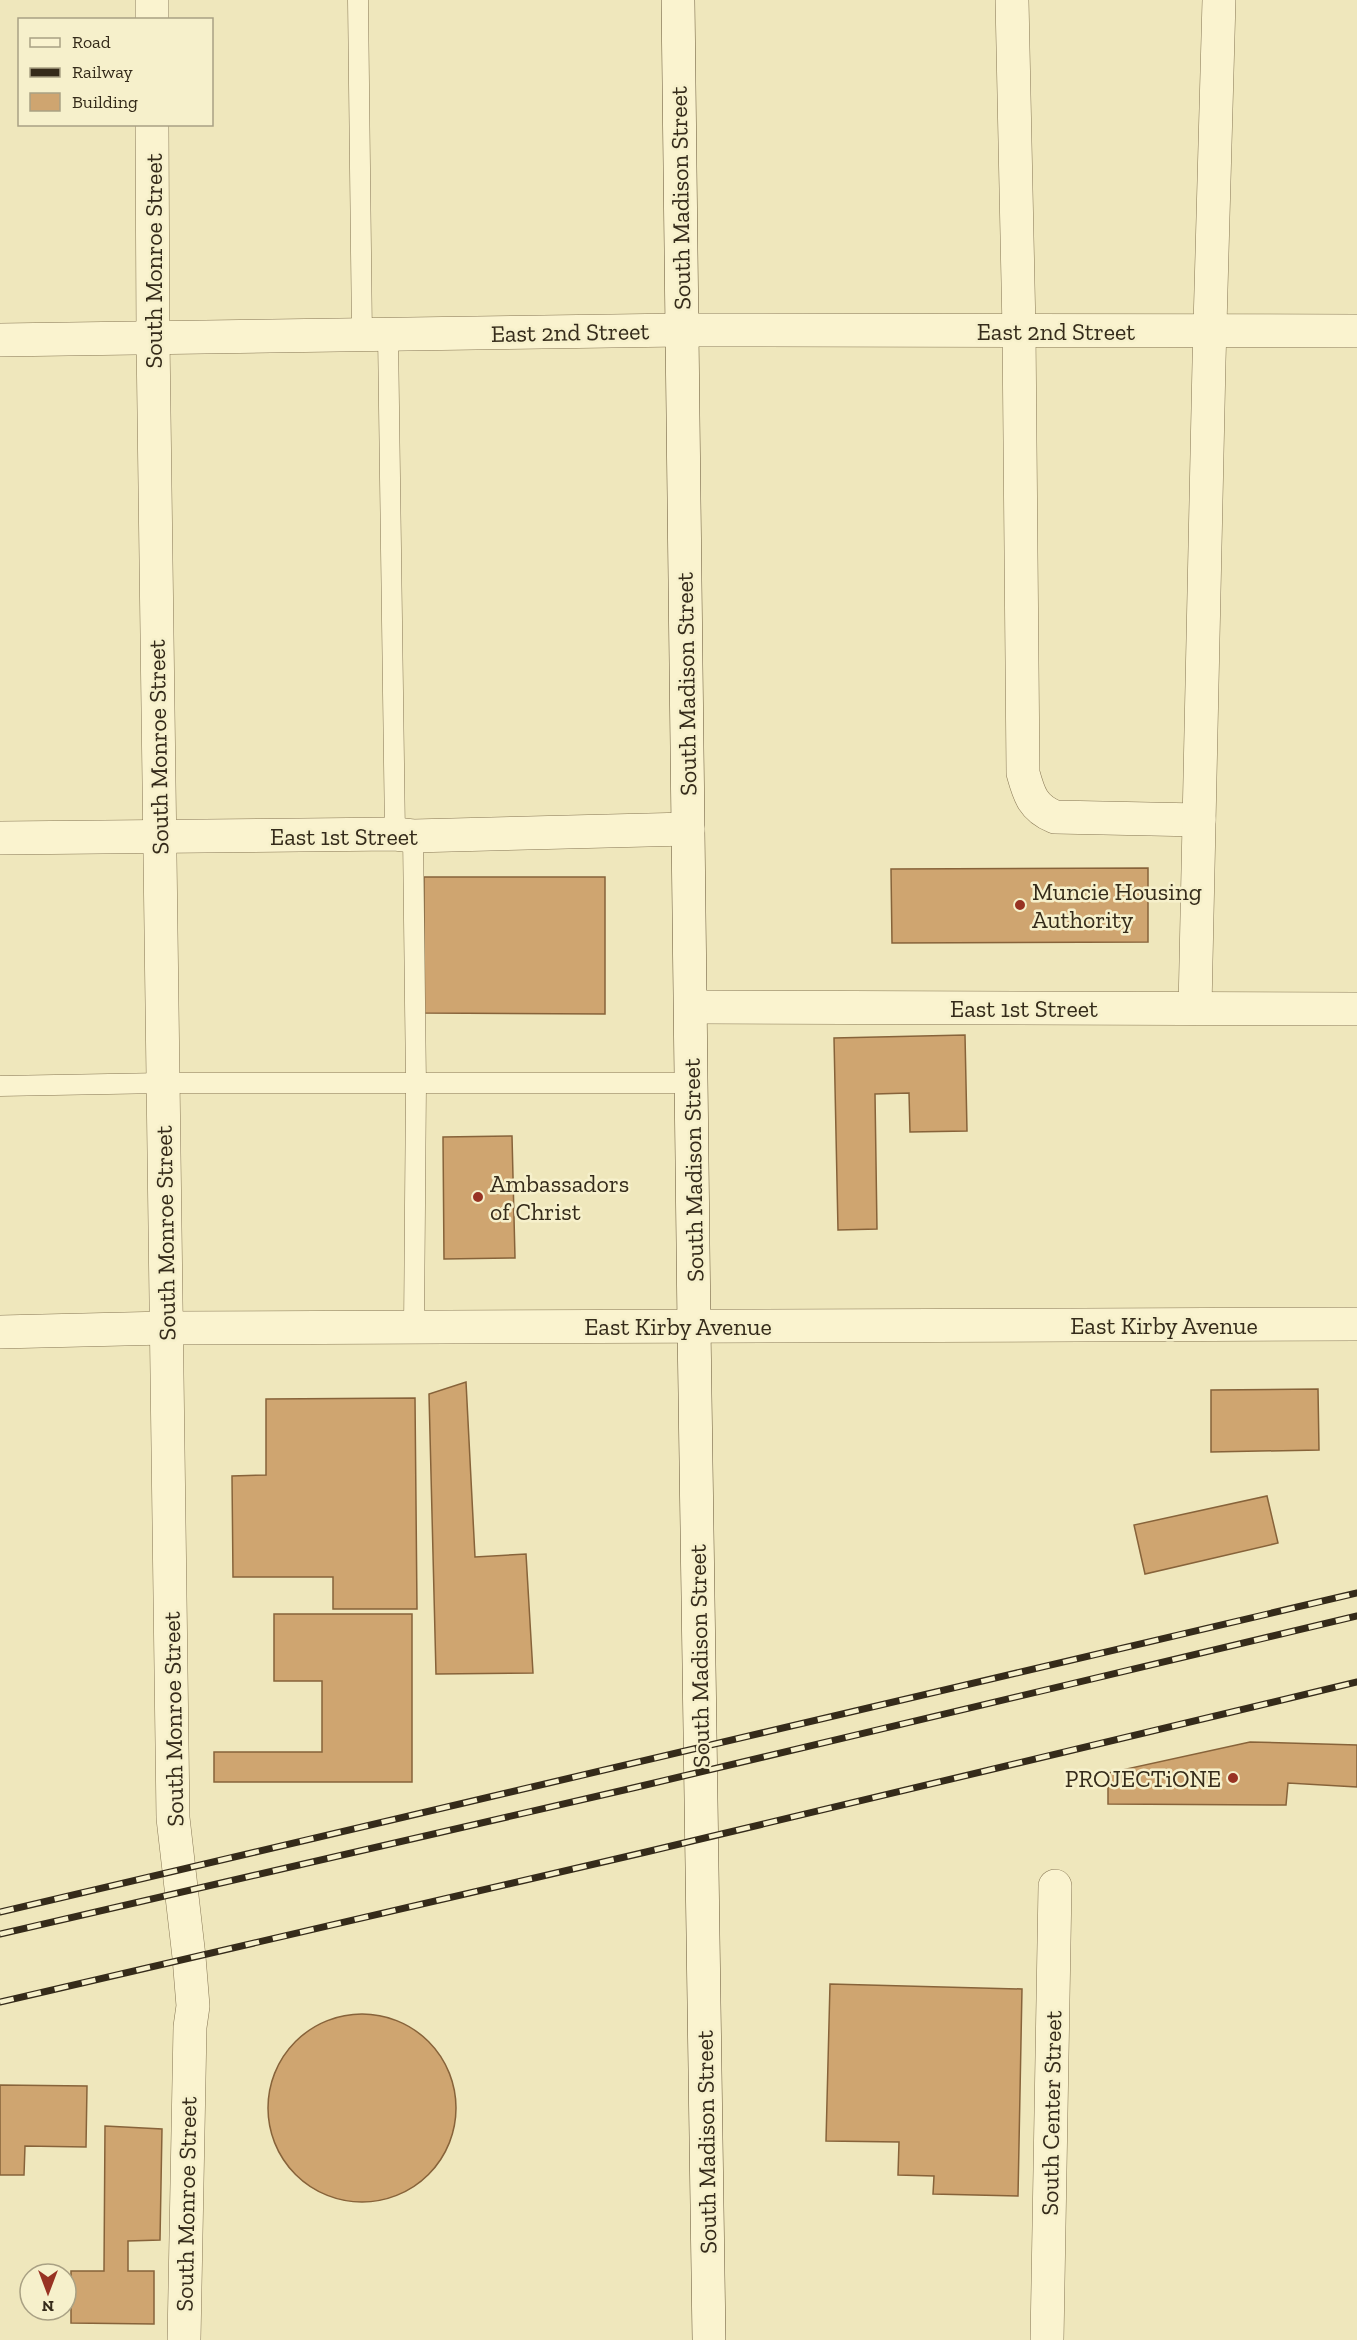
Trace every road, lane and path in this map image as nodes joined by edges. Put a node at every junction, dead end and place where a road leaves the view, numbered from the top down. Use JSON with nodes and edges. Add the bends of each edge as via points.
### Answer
{"nodes":[{"id":1,"x":152,"y":0,"type":"edge"},
{"id":2,"x":358,"y":0,"type":"edge"},
{"id":3,"x":678,"y":0,"type":"edge"},
{"id":4,"x":1012,"y":0,"type":"edge"},
{"id":5,"x":1219,"y":0,"type":"edge"},
{"id":6,"x":152,"y":18,"type":"edge"},
{"id":7,"x":152,"y":126,"type":"edge"},
{"id":8,"x":681,"y":330,"type":"junction"},
{"id":9,"x":1019,"y":330,"type":"junction"},
{"id":10,"x":1210,"y":331,"type":"junction"},
{"id":11,"x":1357,"y":331,"type":"edge"},
{"id":12,"x":375,"y":335,"type":"junction"},
{"id":13,"x":153,"y":338,"type":"junction"},
{"id":14,"x":0,"y":340,"type":"edge"},
{"id":15,"x":1199,"y":820,"type":"junction"},
{"id":16,"x":688,"y":829,"type":"junction"},
{"id":17,"x":404,"y":835,"type":"junction"},
{"id":18,"x":0,"y":838,"type":"edge"},
{"id":19,"x":159,"y":838,"type":"junction"},
{"id":20,"x":691,"y":1007,"type":"junction"},
{"id":21,"x":1195,"y":1008,"type":"junction"},
{"id":22,"x":1357,"y":1009,"type":"edge"},
{"id":23,"x":163,"y":1083,"type":"junction"},
{"id":24,"x":692,"y":1083,"type":"junction"},
{"id":25,"x":416,"y":1084,"type":"junction"},
{"id":26,"x":0,"y":1086,"type":"edge"},
{"id":27,"x":1357,"y":1324,"type":"edge"},
{"id":28,"x":694,"y":1326,"type":"junction"},
{"id":29,"x":414,"y":1327,"type":"junction"},
{"id":30,"x":166,"y":1328,"type":"junction"},
{"id":31,"x":0,"y":1332,"type":"edge"},
{"id":32,"x":1055,"y":1886,"type":"dead end"},
{"id":33,"x":184,"y":2340,"type":"edge"},
{"id":34,"x":709,"y":2340,"type":"edge"},
{"id":35,"x":1047,"y":2340,"type":"edge"}],
"edges":[{"from":1,"to":6,"type":"street"},
{"from":2,"to":12,"type":"lane"},
{"from":3,"to":8,"type":"street","name":"South Madison Street"},
{"from":4,"to":9,"type":"street"},
{"from":5,"to":10,"type":"street"},
{"from":7,"to":13,"type":"street","name":"South Monroe Street"},
{"from":8,"to":9,"type":"street","name":"East 2nd Street"},
{"from":8,"to":12,"type":"street","name":"East 2nd Street"},
{"from":8,"to":16,"type":"street","name":"South Madison Street"},
{"from":9,"to":10,"type":"street","name":"East 2nd Street"},
{"from":9,"to":15,"type":"street","via":[[1023,773],[1028,794],[1041,812],[1055,817]]},
{"from":10,"to":11,"type":"street","name":"East 2nd Street"},
{"from":10,"to":15,"type":"street"},
{"from":12,"to":13,"type":"street","name":"East 2nd Street"},
{"from":12,"to":17,"type":"lane"},
{"from":13,"to":14,"type":"street","name":"East 2nd Street"},
{"from":13,"to":19,"type":"street","name":"South Monroe Street"},
{"from":15,"to":21,"type":"street"},
{"from":16,"to":17,"type":"street","name":"East 1st Street"},
{"from":16,"to":20,"type":"street","name":"South Madison Street"},
{"from":17,"to":19,"type":"street","name":"East 1st Street"},
{"from":17,"to":25,"type":"lane"},
{"from":18,"to":19,"type":"street","name":"East 1st Street"},
{"from":19,"to":23,"type":"street","name":"South Monroe Street"},
{"from":20,"to":21,"type":"street","name":"East 1st Street"},
{"from":20,"to":24,"type":"street","name":"South Madison Street"},
{"from":21,"to":22,"type":"street","name":"East 1st Street"},
{"from":23,"to":25,"type":"lane"},
{"from":23,"to":26,"type":"lane"},
{"from":23,"to":30,"type":"street","name":"South Monroe Street"},
{"from":24,"to":25,"type":"lane"},
{"from":24,"to":28,"type":"street","name":"South Madison Street"},
{"from":25,"to":29,"type":"lane"},
{"from":27,"to":28,"type":"street","name":"East Kirby Avenue"},
{"from":28,"to":29,"type":"street","name":"East Kirby Avenue"},
{"from":28,"to":34,"type":"street","name":"South Madison Street"},
{"from":29,"to":30,"type":"street","name":"East Kirby Avenue"},
{"from":30,"to":31,"type":"street","name":"East Kirby Avenue"},
{"from":30,"to":33,"type":"street","name":"South Monroe Street","via":[[173,1818],[193,2006]]},
{"from":32,"to":35,"type":"street","name":"South Center Street"}]}
